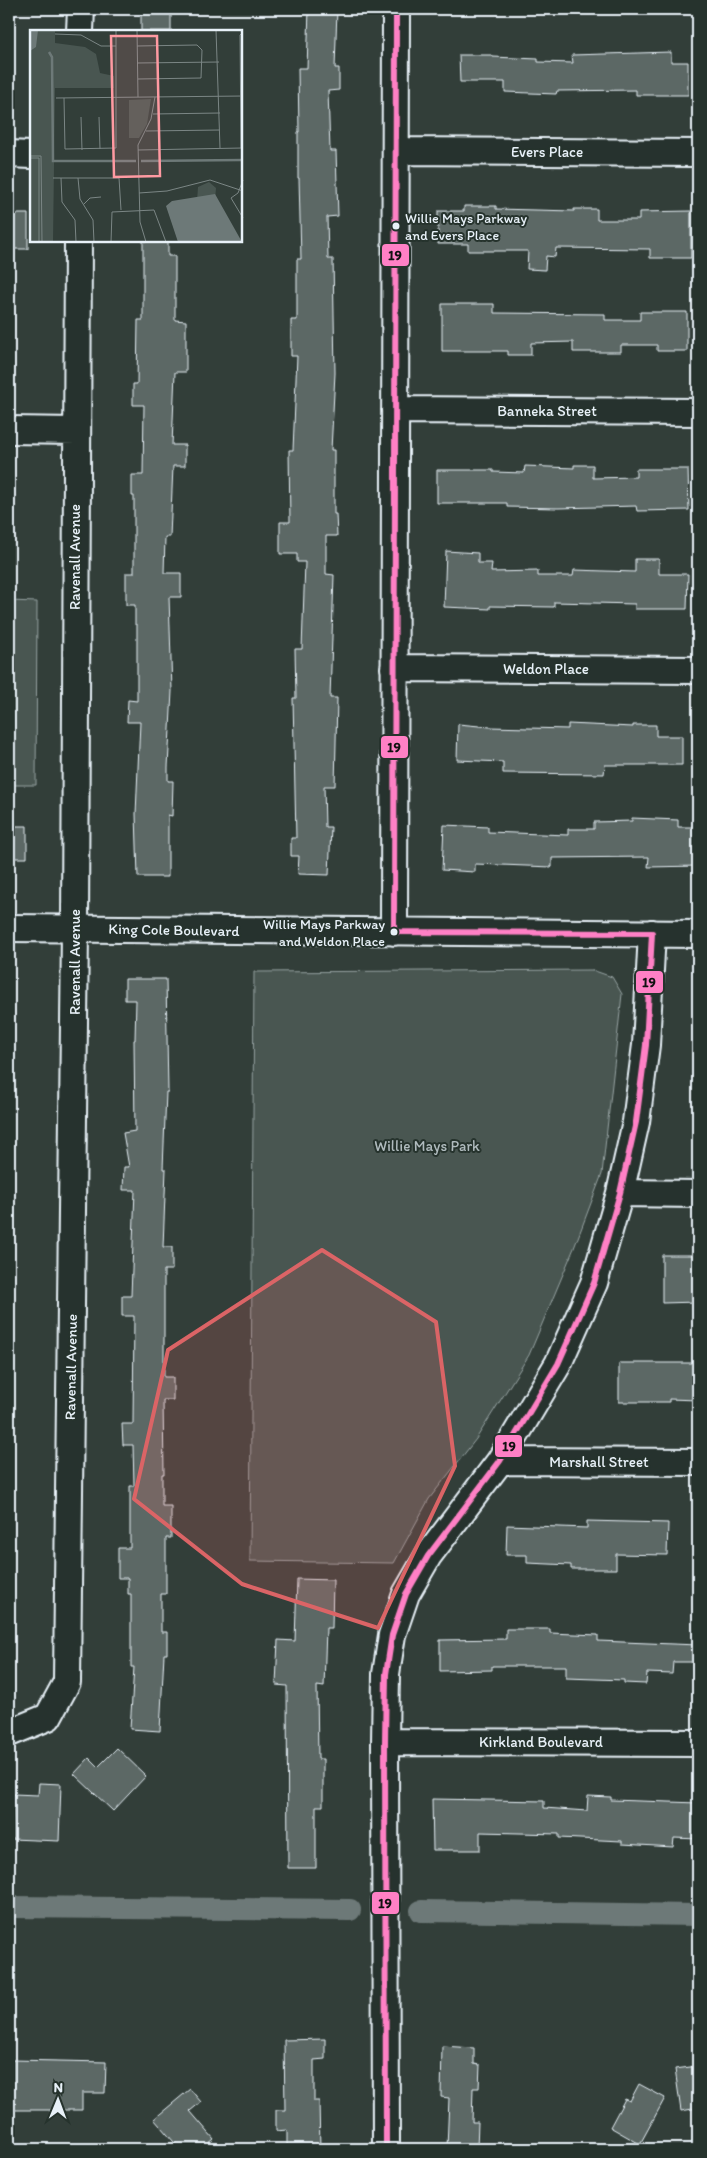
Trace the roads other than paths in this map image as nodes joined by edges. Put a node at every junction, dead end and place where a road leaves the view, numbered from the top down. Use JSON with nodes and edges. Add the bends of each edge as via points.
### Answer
{"nodes":[{"id":1,"x":81,"y":9,"type":"edge"},
{"id":2,"x":396,"y":9,"type":"edge"},
{"id":3,"x":80,"y":30,"type":"edge"},
{"id":4,"x":396,"y":151,"type":"junction"},
{"id":5,"x":698,"y":153,"type":"edge"},
{"id":6,"x":9,"y":154,"type":"edge"},
{"id":7,"x":30,"y":155,"type":"edge"},
{"id":8,"x":78,"y":242,"type":"edge"},
{"id":9,"x":395,"y":410,"type":"junction"},
{"id":10,"x":698,"y":412,"type":"edge"},
{"id":11,"x":9,"y":430,"type":"edge"},
{"id":12,"x":76,"y":431,"type":"junction"},
{"id":13,"x":394,"y":668,"type":"junction"},
{"id":14,"x":698,"y":670,"type":"edge"},
{"id":15,"x":9,"y":928,"type":"edge"},
{"id":16,"x":75,"y":929,"type":"junction"},
{"id":17,"x":394,"y":932,"type":"junction"},
{"id":18,"x":652,"y":933,"type":"junction"},
{"id":19,"x":698,"y":934,"type":"edge"},
{"id":20,"x":620,"y":1192,"type":"junction"},
{"id":21,"x":698,"y":1194,"type":"edge"},
{"id":22,"x":500,"y":1461,"type":"junction"},
{"id":23,"x":698,"y":1462,"type":"edge"},
{"id":24,"x":9,"y":1733,"type":"edge"},
{"id":25,"x":385,"y":1742,"type":"junction"},
{"id":26,"x":698,"y":1743,"type":"edge"},
{"id":27,"x":386,"y":2149,"type":"edge"}],
"edges":[{"from":1,"to":3,"type":"street"},
{"from":2,"to":4,"type":"street"},
{"from":4,"to":5,"type":"street","name":"Evers Place"},
{"from":4,"to":9,"type":"street"},
{"from":6,"to":7,"type":"street"},
{"from":8,"to":12,"type":"street","name":"Ravenall Avenue"},
{"from":9,"to":10,"type":"street","name":"Banneka Street"},
{"from":9,"to":13,"type":"street"},
{"from":11,"to":12,"type":"street"},
{"from":12,"to":16,"type":"street","name":"Ravenall Avenue"},
{"from":13,"to":14,"type":"street","name":"Weldon Place"},
{"from":13,"to":17,"type":"street"},
{"from":15,"to":16,"type":"street","name":"King Cole Boulevard"},
{"from":16,"to":17,"type":"street","name":"King Cole Boulevard"},
{"from":16,"to":24,"type":"street","name":"Ravenall Avenue","via":[[67,1682],[48,1717]]},
{"from":17,"to":18,"type":"street","name":"King Cole Boulevard"},
{"from":18,"to":19,"type":"street","name":"King Cole Boulevard"},
{"from":18,"to":20,"type":"street","via":[[646,1045],[636,1122]]},
{"from":20,"to":21,"type":"street"},
{"from":20,"to":22,"type":"street","via":[[594,1283],[558,1364]]},
{"from":22,"to":23,"type":"street","name":"Marshall Street"},
{"from":22,"to":25,"type":"street","via":[[428,1556],[406,1594],[392,1635],[386,1674]]},
{"from":25,"to":26,"type":"street","name":"Kirkland Boulevard"},
{"from":25,"to":27,"type":"street"}]}
